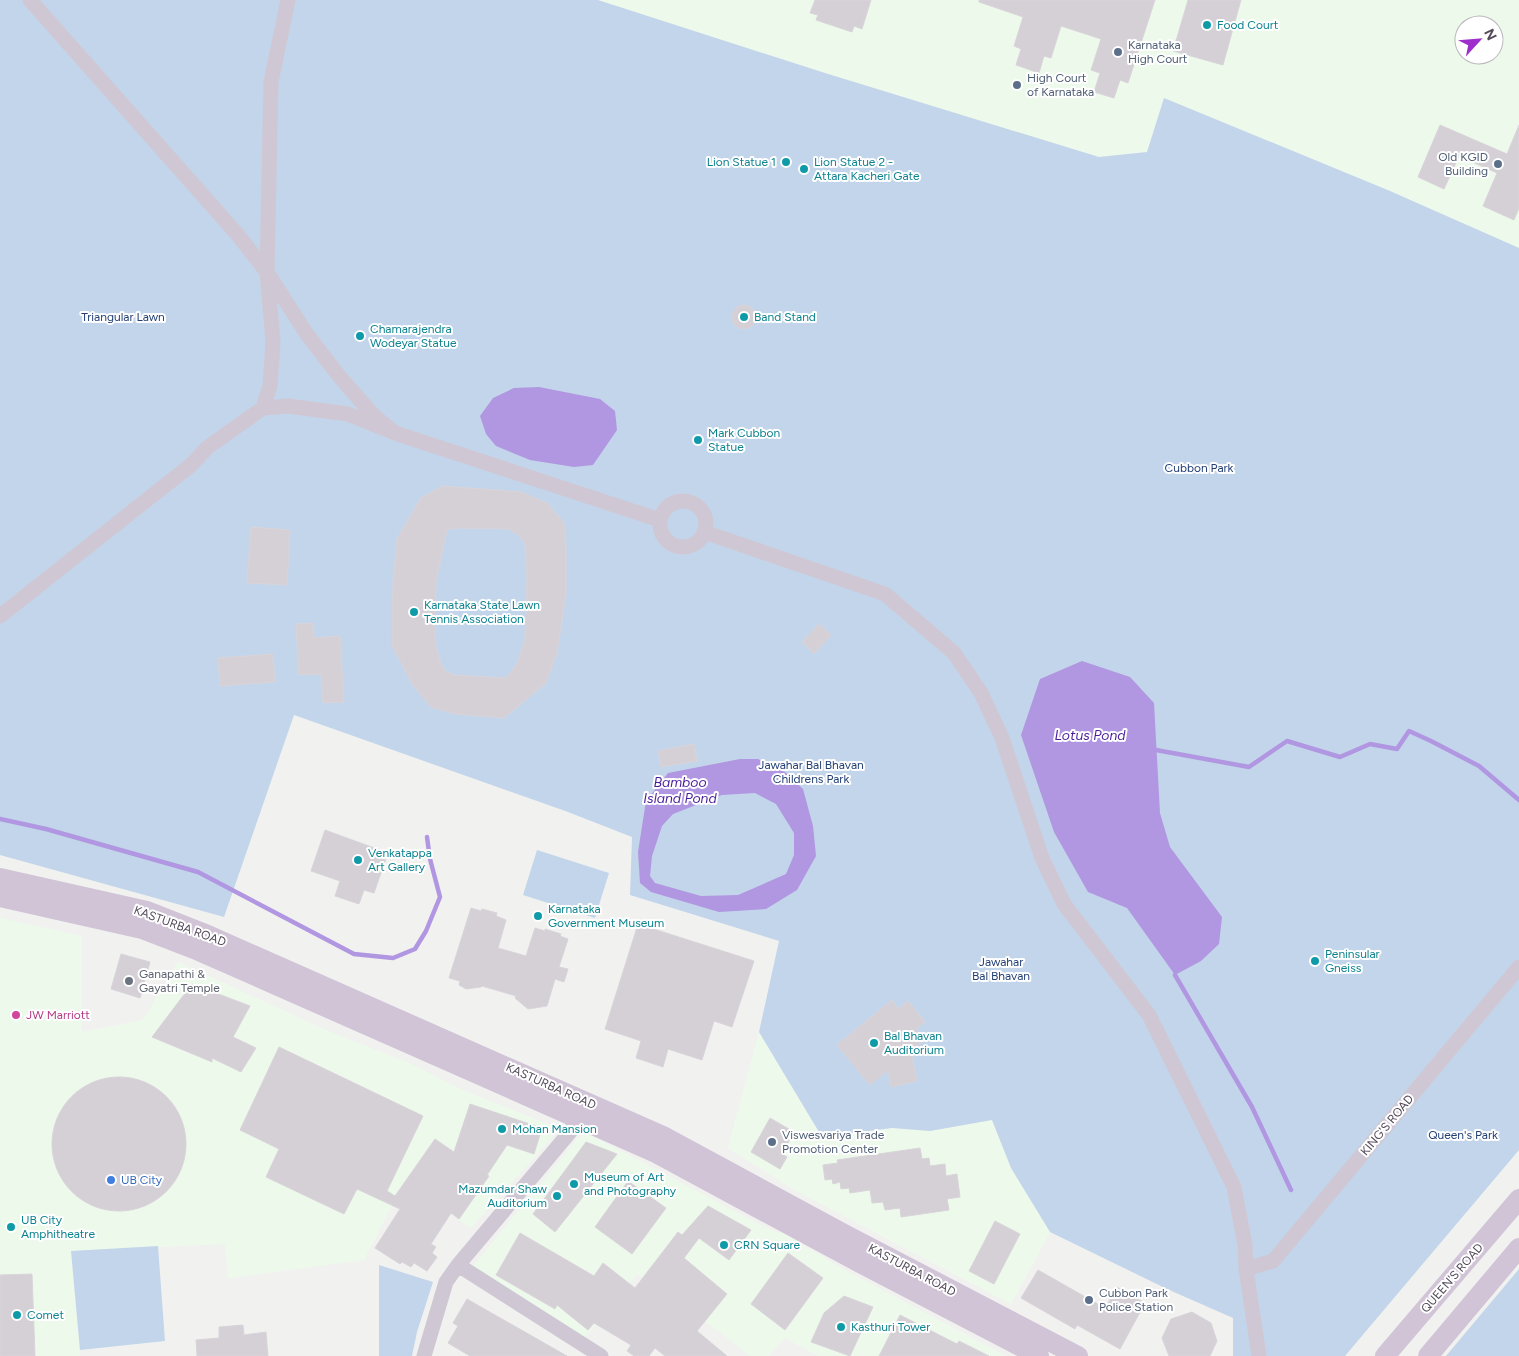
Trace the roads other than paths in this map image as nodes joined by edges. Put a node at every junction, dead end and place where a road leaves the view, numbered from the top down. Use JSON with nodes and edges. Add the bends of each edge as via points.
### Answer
{"nodes":[{"id":1,"x":30,"y":0,"type":"edge"},
{"id":2,"x":288,"y":0,"type":"edge"},
{"id":3,"x":267,"y":272,"type":"junction"},
{"id":4,"x":263,"y":408,"type":"junction"},
{"id":5,"x":395,"y":433,"type":"junction"},
{"id":6,"x":660,"y":520,"type":"junction"},
{"id":7,"x":704,"y":532,"type":"junction"},
{"id":8,"x":0,"y":616,"type":"edge"},
{"id":9,"x":0,"y":878,"type":"edge"},
{"id":10,"x":0,"y":897,"type":"edge"},
{"id":11,"x":1519,"y":967,"type":"edge"},
{"id":12,"x":578,"y":1118,"type":"junction"},
{"id":13,"x":1519,"y":1199,"type":"edge"},
{"id":14,"x":1519,"y":1248,"type":"edge"},
{"id":15,"x":458,"y":1265,"type":"junction"},
{"id":16,"x":1246,"y":1269,"type":"junction"},
{"id":17,"x":424,"y":1356,"type":"edge"},
{"id":18,"x":601,"y":1356,"type":"edge"},
{"id":19,"x":1039,"y":1356,"type":"edge"},
{"id":20,"x":1078,"y":1356,"type":"edge"},
{"id":21,"x":1259,"y":1356,"type":"edge"},
{"id":22,"x":1385,"y":1356,"type":"edge"},
{"id":23,"x":1428,"y":1356,"type":"edge"}],
"edges":[{"from":1,"to":3,"type":"street"},
{"from":2,"to":3,"type":"street","via":[[271,82]]},
{"from":3,"to":4,"type":"street","via":[[273,342],[270,386]]},
{"from":3,"to":5,"type":"street","via":[[306,333],[339,376],[373,415]]},
{"from":4,"to":5,"type":"street","via":[[288,406],[348,414]]},
{"from":4,"to":8,"type":"street","via":[[208,447],[190,465]]},
{"from":5,"to":6,"type":"street"},
{"from":6,"to":7,"type":"street","via":[[662,534],[672,545],[692,545]]},
{"from":6,"to":7,"type":"street","via":[[666,508],[673,503],[691,502],[704,514]]},
{"from":7,"to":16,"type":"street","via":[[885,594],[954,653],[981,693],[1002,738],[1042,858],[1064,904],[1149,1015],[1234,1186]]},
{"from":9,"to":20,"type":"main road","name":"KASTURBA ROAD","via":[[147,911],[184,925],[593,1105],[693,1151]]},
{"from":10,"to":12,"type":"main road","name":"KASTURBA ROAD","via":[[150,932]]},
{"from":11,"to":16,"type":"street","name":"KING'S ROAD","via":[[1273,1261]]},
{"from":12,"to":15,"type":"street","via":[[570,1132]]},
{"from":12,"to":19,"type":"main road","name":"KASTURBA ROAD","via":[[670,1160]]},
{"from":13,"to":22,"type":"main road","name":"QUEEN'S ROAD"},
{"from":14,"to":23,"type":"main road"},
{"from":15,"to":17,"type":"street","via":[[446,1282]]},
{"from":15,"to":18,"type":"street"},
{"from":16,"to":21,"type":"street"}]}
